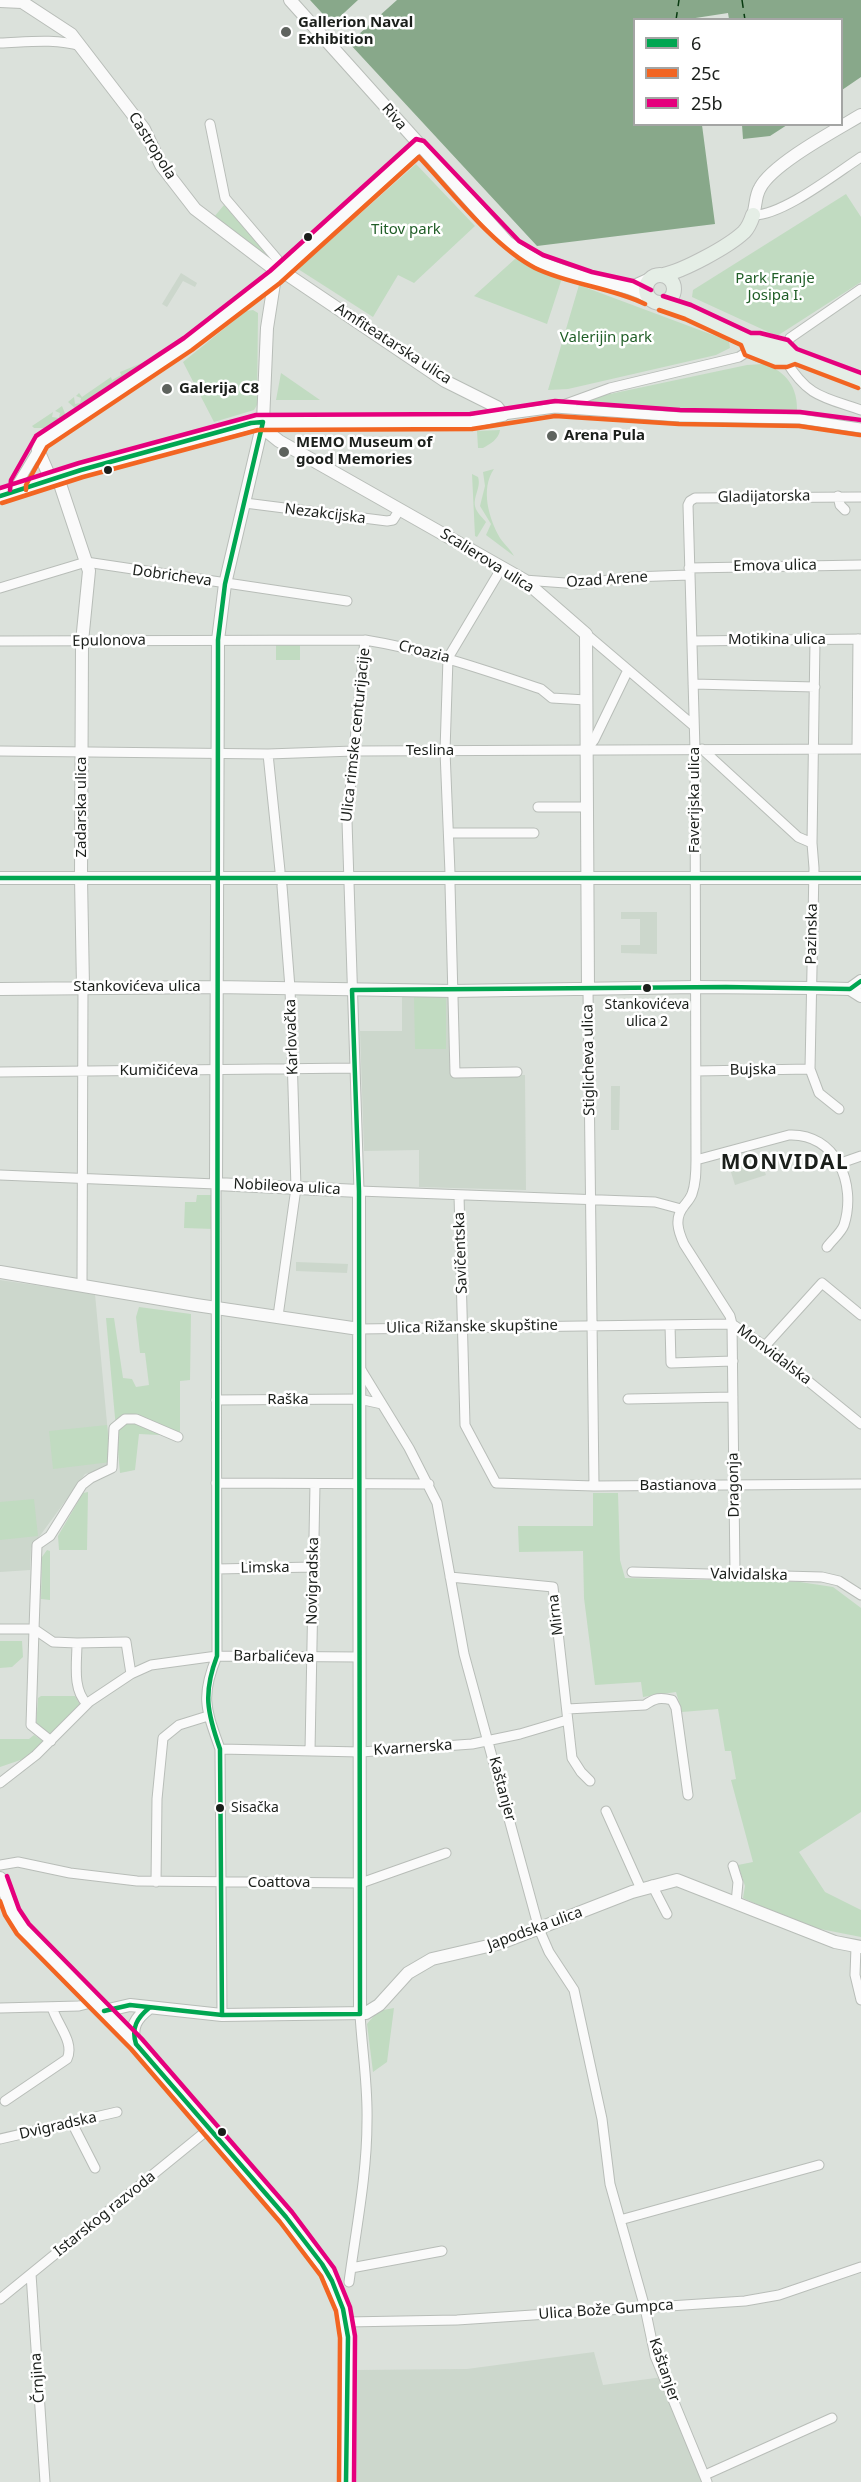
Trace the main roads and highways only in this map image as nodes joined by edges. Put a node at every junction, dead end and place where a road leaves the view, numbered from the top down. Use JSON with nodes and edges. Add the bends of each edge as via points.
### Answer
{"nodes":[{"id":1,"x":753,"y":215,"type":"road end"},
{"id":2,"x":682,"y":270,"type":"junction"},
{"id":3,"x":656,"y":277,"type":"junction"},
{"id":4,"x":674,"y":289,"type":"junction"},
{"id":5,"x":655,"y":300,"type":"junction"},
{"id":6,"x":688,"y":312,"type":"junction"},
{"id":7,"x":861,"y":381,"type":"edge"}],
"edges":[{"from":1,"to":2,"type":"main road","via":[[747,229],[736,238]]},
{"from":2,"to":3,"type":"main road"},
{"from":2,"to":4,"type":"main road"},
{"from":3,"to":4,"type":"main road","via":[[670,279]]},
{"from":3,"to":5,"type":"main road","via":[[646,288]]},
{"from":4,"to":5,"type":"main road","via":[[669,300]]},
{"from":4,"to":6,"type":"main road"},
{"from":5,"to":6,"type":"main road"},
{"from":6,"to":7,"type":"main road","via":[[750,346],[755,339]]}]}
